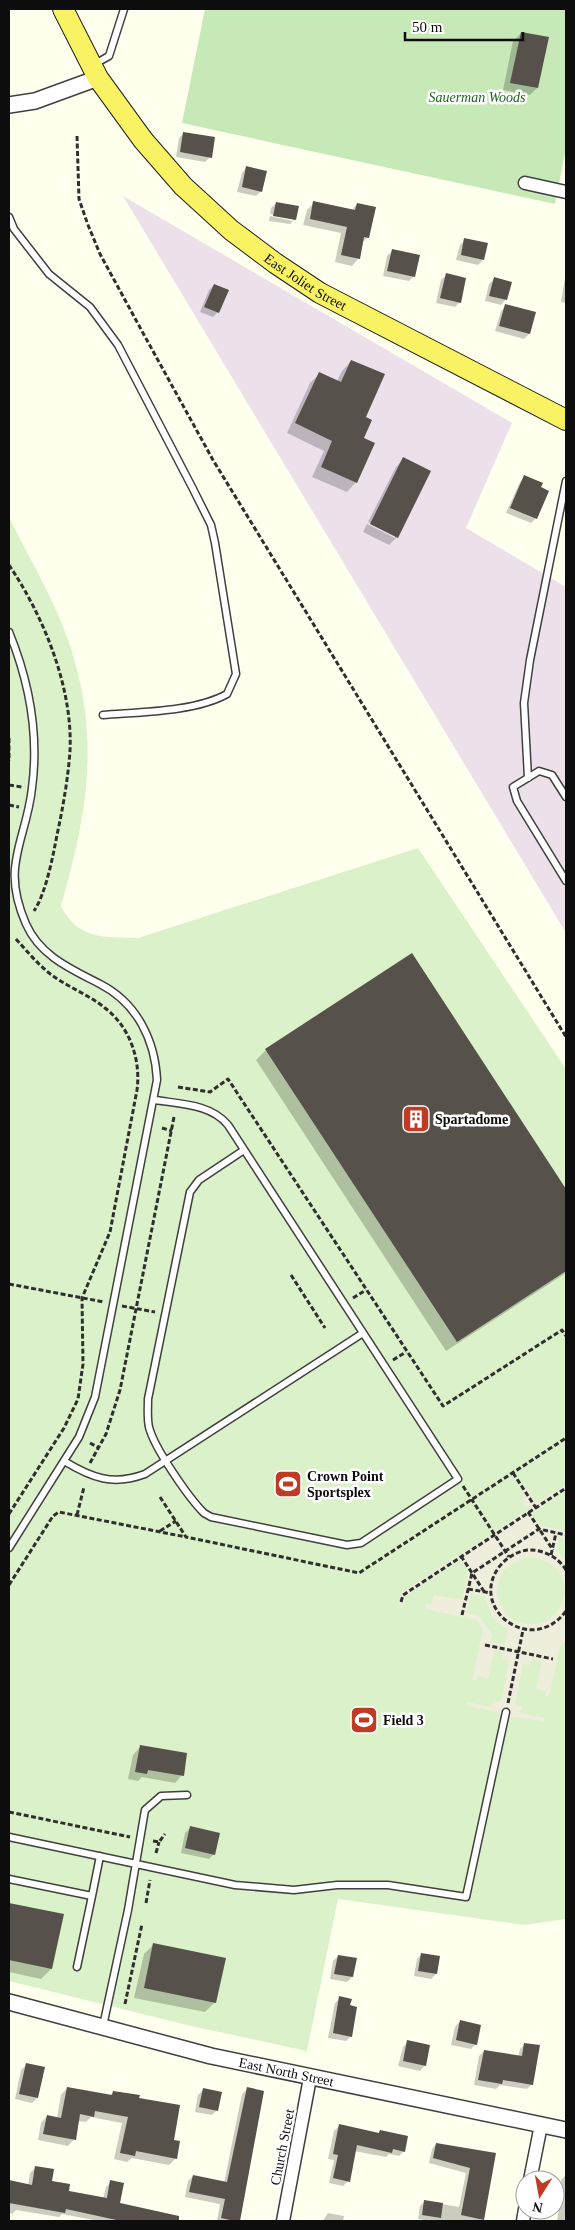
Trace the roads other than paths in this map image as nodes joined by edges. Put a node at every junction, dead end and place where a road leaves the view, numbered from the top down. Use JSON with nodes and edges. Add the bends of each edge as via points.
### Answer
{"nodes":[{"id":1,"x":63,"y":9,"type":"edge"},
{"id":2,"x":124,"y":9,"type":"edge"},
{"id":3,"x":95,"y":72,"type":"junction"},
{"id":4,"x":9,"y":105,"type":"edge"},
{"id":5,"x":524,"y":183,"type":"dead end"},
{"id":6,"x":566,"y":192,"type":"edge"},
{"id":7,"x":9,"y":217,"type":"edge"},
{"id":8,"x":566,"y":420,"type":"edge"},
{"id":9,"x":566,"y":481,"type":"edge"},
{"id":10,"x":9,"y":632,"type":"edge"},
{"id":11,"x":103,"y":715,"type":"dead end"},
{"id":12,"x":528,"y":778,"type":"junction"},
{"id":13,"x":566,"y":797,"type":"edge"},
{"id":14,"x":566,"y":880,"type":"edge"},
{"id":15,"x":155,"y":1100,"type":"junction"},
{"id":16,"x":244,"y":1150,"type":"junction"},
{"id":17,"x":363,"y":1333,"type":"junction"},
{"id":18,"x":167,"y":1460,"type":"junction"},
{"id":19,"x":64,"y":1461,"type":"junction"},
{"id":20,"x":9,"y":1548,"type":"edge"},
{"id":21,"x":506,"y":1712,"type":"road end"},
{"id":22,"x":187,"y":1795,"type":"dead end"},
{"id":23,"x":9,"y":1837,"type":"edge"},
{"id":24,"x":100,"y":1856,"type":"junction"},
{"id":25,"x":137,"y":1864,"type":"junction"},
{"id":26,"x":9,"y":1879,"type":"edge"},
{"id":27,"x":92,"y":1896,"type":"junction"},
{"id":28,"x":77,"y":1968,"type":"dead end"},
{"id":29,"x":9,"y":2002,"type":"edge"},
{"id":30,"x":103,"y":2026,"type":"junction"},
{"id":31,"x":310,"y":2078,"type":"junction"},
{"id":32,"x":541,"y":2125,"type":"junction"},
{"id":33,"x":566,"y":2130,"type":"edge"},
{"id":34,"x":532,"y":2170,"type":"edge"},
{"id":35,"x":283,"y":2221,"type":"edge"}],
"edges":[{"from":1,"to":3,"type":"main road","name":"East Joliet Street"},
{"from":2,"to":3,"type":"lane","via":[[109,56]]},
{"from":3,"to":4,"type":"street","via":[[36,102]]},
{"from":3,"to":8,"type":"main road","name":"East Joliet Street","via":[[143,140],[183,186],[231,230],[275,263],[320,293]]},
{"from":5,"to":6,"type":"street"},
{"from":7,"to":11,"type":"lane","via":[[14,229],[49,274],[90,307],[118,345],[197,496],[215,543],[236,674],[227,694],[209,703]]},
{"from":9,"to":12,"type":"lane","via":[[524,703]]},
{"from":10,"to":15,"type":"lane","via":[[25,678],[34,732],[32,788],[14,861],[21,910],[28,928],[49,955],[115,993],[138,1017],[156,1065]]},
{"from":12,"to":13,"type":"lane","via":[[540,770],[552,775]]},
{"from":12,"to":14,"type":"lane","via":[[513,787],[518,801]]},
{"from":15,"to":16,"type":"lane","via":[[216,1112]]},
{"from":15,"to":19,"type":"lane","via":[[96,1397],[83,1430]]},
{"from":16,"to":17,"type":"lane"},
{"from":16,"to":18,"type":"lane","via":[[199,1180],[190,1192],[148,1399],[152,1436]]},
{"from":17,"to":18,"type":"lane"},
{"from":17,"to":18,"type":"lane","via":[[458,1479],[361,1542],[347,1544],[211,1517],[200,1508]]},
{"from":18,"to":19,"type":"lane","via":[[136,1477],[114,1480],[96,1478]]},
{"from":19,"to":20,"type":"lane"},
{"from":21,"to":25,"type":"lane","via":[[466,1897],[388,1885],[337,1885],[294,1890],[235,1885]]},
{"from":22,"to":25,"type":"lane","via":[[161,1796],[145,1810]]},
{"from":23,"to":24,"type":"lane"},
{"from":24,"to":25,"type":"lane"},
{"from":24,"to":27,"type":"lane"},
{"from":25,"to":30,"type":"lane"},
{"from":26,"to":27,"type":"lane"},
{"from":27,"to":28,"type":"lane"},
{"from":29,"to":30,"type":"street","name":"East North Street"},
{"from":30,"to":31,"type":"street","name":"East North Street","via":[[211,2056]]},
{"from":31,"to":32,"type":"street","name":"East North Street"},
{"from":31,"to":35,"type":"street","name":"Church Street"},
{"from":32,"to":33,"type":"street","name":"East North Street"},
{"from":32,"to":34,"type":"street"}]}
